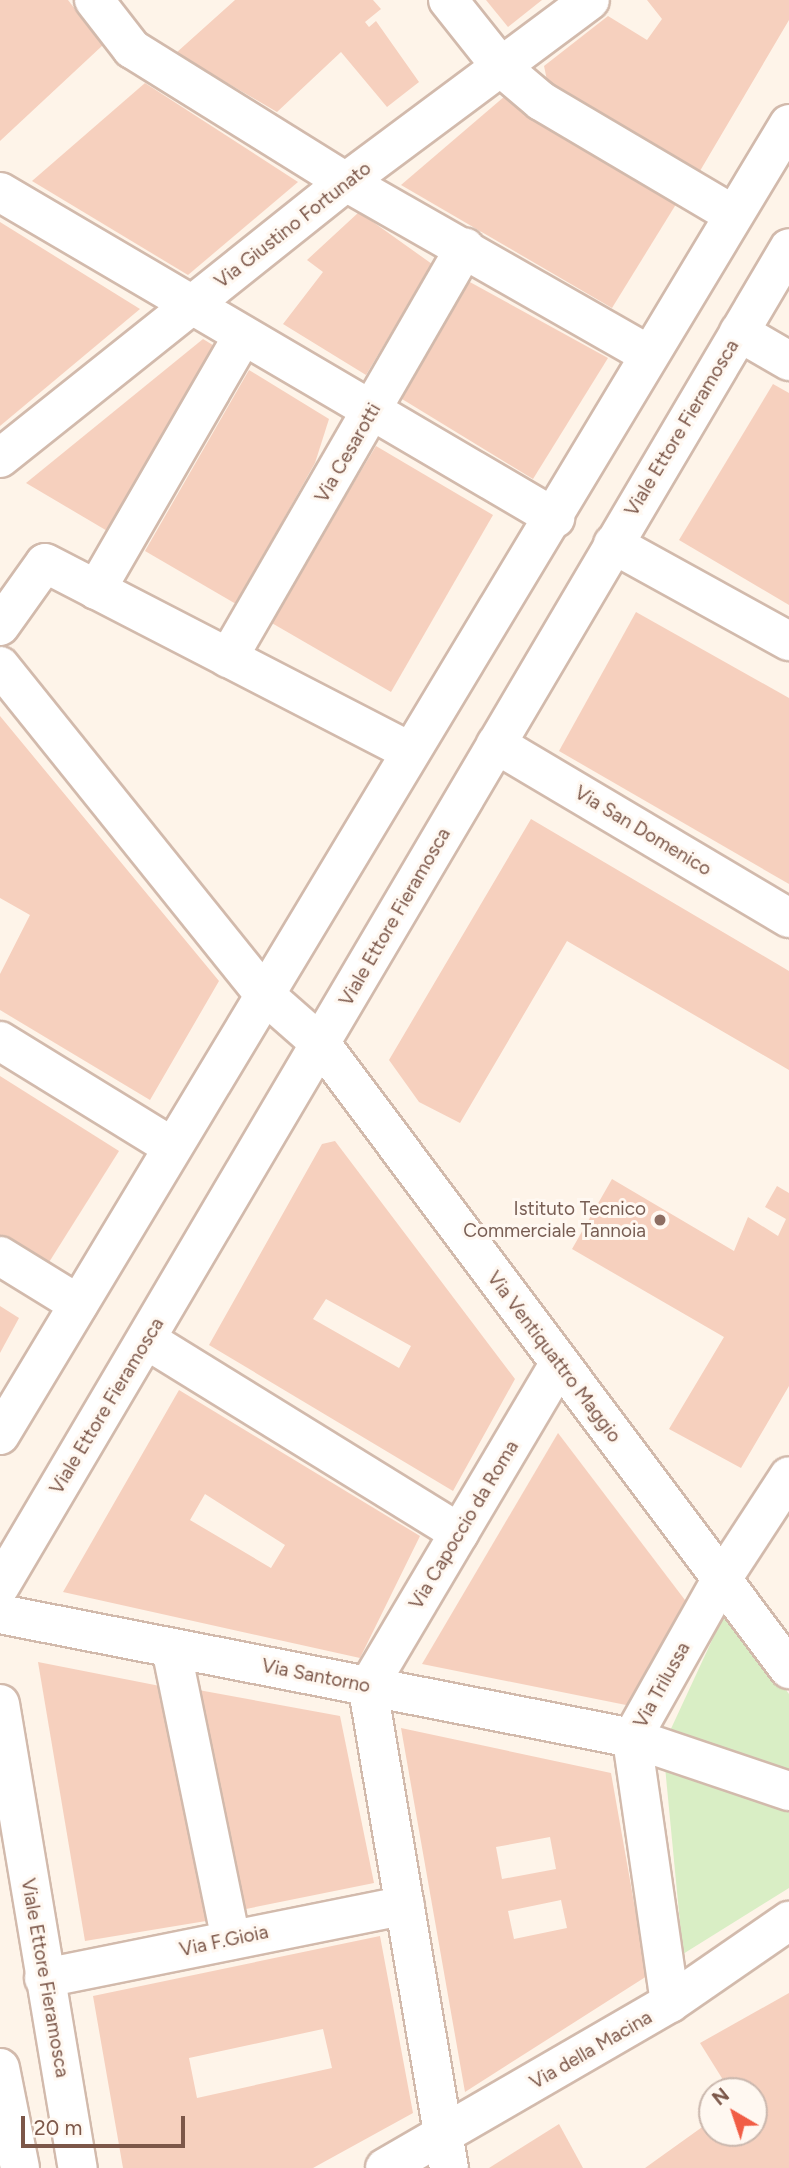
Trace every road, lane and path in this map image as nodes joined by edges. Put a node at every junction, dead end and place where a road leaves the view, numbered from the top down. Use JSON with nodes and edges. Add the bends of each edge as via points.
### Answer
{"nodes":[{"id":1,"x":94,"y":0,"type":"edge"},
{"id":2,"x":448,"y":0,"type":"edge"},
{"id":3,"x":590,"y":0,"type":"edge"},
{"id":4,"x":502,"y":68,"type":"junction"},
{"id":5,"x":789,"y":124,"type":"edge"},
{"id":6,"x":346,"y":182,"type":"junction"},
{"id":7,"x":0,"y":192,"type":"edge"},
{"id":8,"x":732,"y":214,"type":"junction"},
{"id":9,"x":465,"y":247,"type":"junction"},
{"id":10,"x":789,"y":248,"type":"edge"},
{"id":11,"x":191,"y":305,"type":"junction"},
{"id":12,"x":739,"y":332,"type":"junction"},
{"id":13,"x":243,"y":335,"type":"junction"},
{"id":14,"x":647,"y":354,"type":"junction"},
{"id":15,"x":789,"y":361,"type":"edge"},
{"id":16,"x":374,"y":409,"type":"junction"},
{"id":17,"x":0,"y":458,"type":"edge"},
{"id":18,"x":555,"y":518,"type":"junction"},
{"id":19,"x":613,"y":544,"type":"junction"},
{"id":20,"x":96,"y":590,"type":"junction"},
{"id":21,"x":0,"y":626,"type":"edge"},
{"id":22,"x":789,"y":641,"type":"edge"},
{"id":23,"x":228,"y":658,"type":"junction"},
{"id":24,"x":0,"y":666,"type":"edge"},
{"id":25,"x":496,"y":744,"type":"junction"},
{"id":26,"x":409,"y":751,"type":"junction"},
{"id":27,"x":789,"y":918,"type":"edge"},
{"id":28,"x":264,"y":994,"type":"junction"},
{"id":29,"x":0,"y":1041,"type":"edge"},
{"id":30,"x":321,"y":1044,"type":"junction"},
{"id":31,"x":171,"y":1146,"type":"junction"},
{"id":32,"x":0,"y":1256,"type":"edge"},
{"id":33,"x":78,"y":1304,"type":"junction"},
{"id":34,"x":147,"y":1340,"type":"junction"},
{"id":35,"x":559,"y":1364,"type":"junction"},
{"id":36,"x":0,"y":1435,"type":"edge"},
{"id":37,"x":789,"y":1476,"type":"edge"},
{"id":38,"x":459,"y":1533,"type":"junction"},
{"id":39,"x":0,"y":1587,"type":"edge"},
{"id":40,"x":723,"y":1596,"type":"junction"},
{"id":41,"x":0,"y":1615,"type":"edge"},
{"id":42,"x":171,"y":1648,"type":"junction"},
{"id":43,"x":789,"y":1669,"type":"edge"},
{"id":44,"x":368,"y":1687,"type":"junction"},
{"id":45,"x":0,"y":1704,"type":"edge"},
{"id":46,"x":632,"y":1738,"type":"junction"},
{"id":47,"x":789,"y":1791,"type":"edge"},
{"id":48,"x":405,"y":1905,"type":"junction"},
{"id":49,"x":789,"y":1921,"type":"edge"},
{"id":50,"x":231,"y":1940,"type":"junction"},
{"id":51,"x":683,"y":1954,"type":"dead end"},
{"id":52,"x":44,"y":1978,"type":"junction"},
{"id":53,"x":670,"y":2004,"type":"junction"},
{"id":54,"x":0,"y":2068,"type":"edge"},
{"id":55,"x":446,"y":2152,"type":"edge"},
{"id":56,"x":13,"y":2162,"type":"edge"},
{"id":57,"x":78,"y":2168,"type":"edge"},
{"id":58,"x":385,"y":2168,"type":"edge"}],
"edges":[{"from":1,"to":6,"type":"street","via":[[132,49]]},
{"from":2,"to":4,"type":"street"},
{"from":3,"to":4,"type":"street","name":"Via Giustino Fortunato"},
{"from":4,"to":6,"type":"street","name":"Via Giustino Fortunato"},
{"from":4,"to":8,"type":"street","via":[[541,101]]},
{"from":5,"to":8,"type":"street"},
{"from":6,"to":9,"type":"street"},
{"from":6,"to":11,"type":"street","name":"Via Giustino Fortunato"},
{"from":7,"to":11,"type":"street"},
{"from":8,"to":14,"type":"street"},
{"from":9,"to":14,"type":"street"},
{"from":9,"to":16,"type":"street","name":"Via Cesarotti"},
{"from":10,"to":12,"type":"street","name":"Viale Ettore Fieramosca"},
{"from":11,"to":13,"type":"street"},
{"from":11,"to":17,"type":"street","name":"Via Giustino Fortunato"},
{"from":12,"to":15,"type":"street"},
{"from":12,"to":19,"type":"street","name":"Viale Ettore Fieramosca"},
{"from":13,"to":16,"type":"street"},
{"from":13,"to":20,"type":"street"},
{"from":14,"to":18,"type":"street"},
{"from":16,"to":18,"type":"street"},
{"from":16,"to":23,"type":"street","name":"Via Cesarotti"},
{"from":18,"to":26,"type":"street"},
{"from":19,"to":22,"type":"street"},
{"from":19,"to":25,"type":"street","name":"Viale Ettore Fieramosca"},
{"from":20,"to":21,"type":"street","via":[[45,563]]},
{"from":20,"to":23,"type":"street"},
{"from":23,"to":26,"type":"street"},
{"from":24,"to":28,"type":"street","name":"Via Ventiquattro Maggio"},
{"from":25,"to":27,"type":"street","name":"Via San Domenico"},
{"from":25,"to":30,"type":"street","name":"Viale Ettore Fieramosca"},
{"from":26,"to":28,"type":"street"},
{"from":28,"to":30,"type":"street","name":"Via Ventiquattro Maggio"},
{"from":28,"to":31,"type":"street"},
{"from":29,"to":31,"type":"street"},
{"from":30,"to":34,"type":"street","name":"Viale Ettore Fieramosca"},
{"from":30,"to":35,"type":"street","name":"Via Ventiquattro Maggio"},
{"from":31,"to":33,"type":"street"},
{"from":32,"to":33,"type":"street"},
{"from":33,"to":36,"type":"street"},
{"from":34,"to":38,"type":"street"},
{"from":34,"to":39,"type":"street","name":"Viale Ettore Fieramosca"},
{"from":35,"to":38,"type":"street","name":"Via Capoccio da Roma"},
{"from":35,"to":40,"type":"street","name":"Via Ventiquattro Maggio"},
{"from":37,"to":40,"type":"street","name":"Via Trilussa"},
{"from":38,"to":44,"type":"street","name":"Via Capoccio da Roma"},
{"from":40,"to":43,"type":"street","name":"Via Ventiquattro Maggio"},
{"from":40,"to":46,"type":"street","name":"Via Trilussa"},
{"from":41,"to":42,"type":"street","name":"Via Santorno"},
{"from":42,"to":44,"type":"street","name":"Via Santorno"},
{"from":42,"to":50,"type":"street"},
{"from":44,"to":46,"type":"street","name":"Via Santorno"},
{"from":44,"to":48,"type":"street"},
{"from":45,"to":52,"type":"street","name":"Viale Ettore Fieramosca"},
{"from":46,"to":47,"type":"street","name":"Via Santorno"},
{"from":46,"to":53,"type":"street","name":"Via Trilussa"},
{"from":48,"to":50,"type":"street","name":"Via F.Gioia"},
{"from":48,"to":55,"type":"street"},
{"from":49,"to":53,"type":"street","name":"Via della Macina"},
{"from":50,"to":52,"type":"street","name":"Via F.Gioia"},
{"from":51,"to":53,"type":"street"},
{"from":52,"to":57,"type":"street","name":"Viale Ettore Fieramosca"},
{"from":53,"to":55,"type":"street","name":"Via della Macina"},
{"from":54,"to":56,"type":"street"},
{"from":55,"to":58,"type":"street","name":"Via della Macina"}]}
